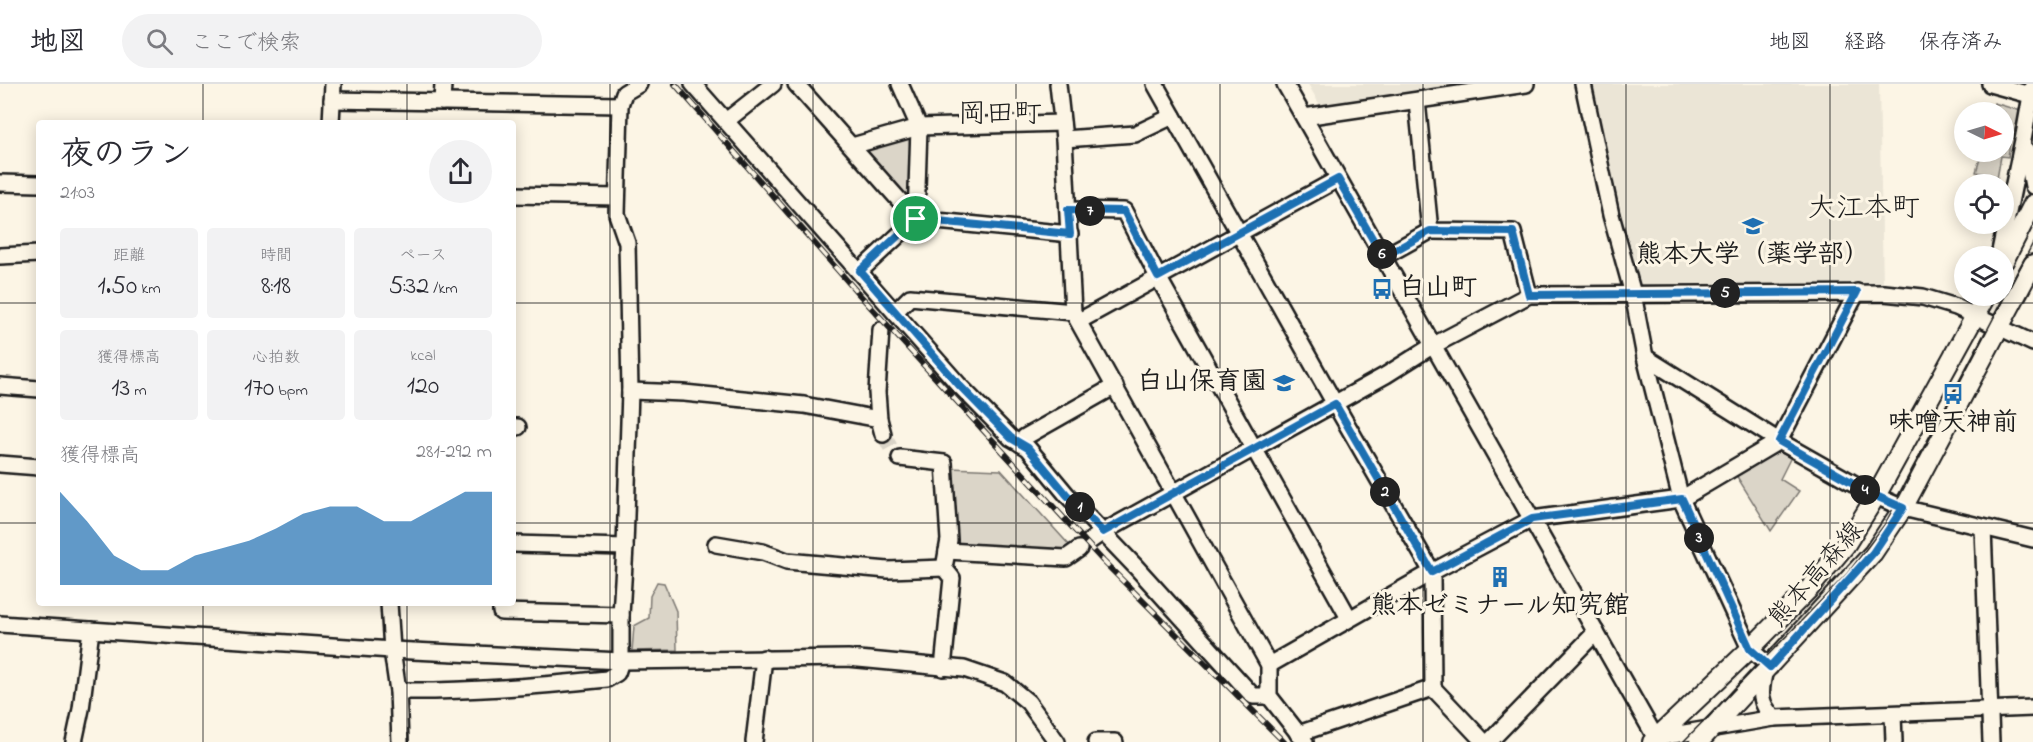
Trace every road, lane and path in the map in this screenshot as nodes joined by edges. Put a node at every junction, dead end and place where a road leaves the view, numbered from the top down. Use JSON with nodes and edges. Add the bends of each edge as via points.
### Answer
{"nodes":[{"id":1,"x":333,"y":84,"type":"edge"},
{"id":2,"x":443,"y":84,"type":"edge"},
{"id":3,"x":639,"y":84,"type":"edge"},
{"id":4,"x":693,"y":84,"type":"edge"},
{"id":5,"x":773,"y":84,"type":"edge"},
{"id":6,"x":796,"y":84,"type":"edge"},
{"id":7,"x":900,"y":84,"type":"edge"},
{"id":8,"x":1058,"y":84,"type":"edge"},
{"id":9,"x":1155,"y":84,"type":"edge"},
{"id":10,"x":1285,"y":84,"type":"edge"},
{"id":11,"x":1526,"y":84,"type":"edge"},
{"id":12,"x":1583,"y":84,"type":"edge"},
{"id":13,"x":1990,"y":84,"type":"edge"},
{"id":14,"x":2032,"y":89,"type":"edge"},
{"id":15,"x":332,"y":100,"type":"junction"},
{"id":16,"x":1417,"y":101,"type":"junction"},
{"id":17,"x":442,"y":102,"type":"junction"},
{"id":18,"x":620,"y":105,"type":"junction"},
{"id":19,"x":1173,"y":116,"type":"junction"},
{"id":20,"x":1304,"y":117,"type":"junction"},
{"id":21,"x":332,"y":120,"type":"edge"},
{"id":22,"x":726,"y":122,"type":"junction"},
{"id":23,"x":1062,"y":123,"type":"junction"},
{"id":24,"x":920,"y":127,"type":"junction"},
{"id":25,"x":2024,"y":135,"type":"junction"},
{"id":26,"x":1064,"y":139,"type":"junction"},
{"id":27,"x":852,"y":146,"type":"junction"},
{"id":28,"x":2033,"y":150,"type":"edge"},
{"id":29,"x":1338,"y":179,"type":"junction"},
{"id":30,"x":0,"y":183,"type":"edge"},
{"id":31,"x":36,"y":184,"type":"edge"},
{"id":32,"x":2033,"y":186,"type":"edge"},
{"id":33,"x":516,"y":195,"type":"edge"},
{"id":34,"x":617,"y":197,"type":"junction"},
{"id":35,"x":2033,"y":204,"type":"edge"},
{"id":36,"x":1068,"y":210,"type":"junction"},
{"id":37,"x":916,"y":219,"type":"junction"},
{"id":38,"x":1430,"y":231,"type":"junction"},
{"id":39,"x":1239,"y":232,"type":"junction"},
{"id":40,"x":1070,"y":234,"type":"junction"},
{"id":41,"x":2001,"y":246,"type":"edge"},
{"id":42,"x":2012,"y":246,"type":"edge"},
{"id":43,"x":36,"y":254,"type":"edge"},
{"id":44,"x":0,"y":256,"type":"edge"},
{"id":45,"x":1383,"y":257,"type":"junction"},
{"id":46,"x":2033,"y":264,"type":"edge"},
{"id":47,"x":860,"y":271,"type":"junction"},
{"id":48,"x":1158,"y":277,"type":"junction"},
{"id":49,"x":1857,"y":292,"type":"junction"},
{"id":50,"x":1633,"y":294,"type":"junction"},
{"id":51,"x":1529,"y":295,"type":"junction"},
{"id":52,"x":1980,"y":306,"type":"edge"},
{"id":53,"x":895,"y":312,"type":"junction"},
{"id":54,"x":1076,"y":316,"type":"junction"},
{"id":55,"x":1975,"y":316,"type":"junction"},
{"id":56,"x":1999,"y":327,"type":"junction"},
{"id":57,"x":881,"y":330,"type":"dead end"},
{"id":58,"x":2033,"y":343,"type":"edge"},
{"id":59,"x":1432,"y":346,"type":"junction"},
{"id":60,"x":1645,"y":357,"type":"junction"},
{"id":61,"x":0,"y":386,"type":"edge"},
{"id":62,"x":1114,"y":386,"type":"junction"},
{"id":63,"x":36,"y":389,"type":"edge"},
{"id":64,"x":630,"y":391,"type":"junction"},
{"id":65,"x":1335,"y":404,"type":"junction"},
{"id":66,"x":879,"y":419,"type":"junction"},
{"id":67,"x":883,"y":434,"type":"tunnel mouth"},
{"id":68,"x":1779,"y":441,"type":"junction"},
{"id":69,"x":1021,"y":444,"type":"junction"},
{"id":70,"x":1255,"y":448,"type":"junction"},
{"id":71,"x":900,"y":458,"type":"dead end"},
{"id":72,"x":0,"y":464,"type":"edge"},
{"id":73,"x":36,"y":467,"type":"edge"},
{"id":74,"x":1174,"y":493,"type":"junction"},
{"id":75,"x":1876,"y":496,"type":"junction"},
{"id":76,"x":1682,"y":499,"type":"junction"},
{"id":77,"x":1903,"y":508,"type":"junction"},
{"id":78,"x":1532,"y":519,"type":"junction"},
{"id":79,"x":1983,"y":528,"type":"junction"},
{"id":80,"x":1103,"y":532,"type":"junction"},
{"id":81,"x":2033,"y":539,"type":"edge"},
{"id":82,"x":516,"y":544,"type":"edge"},
{"id":83,"x":716,"y":544,"type":"dead end"},
{"id":84,"x":626,"y":547,"type":"junction"},
{"id":85,"x":947,"y":551,"type":"junction"},
{"id":86,"x":944,"y":568,"type":"junction"},
{"id":87,"x":1432,"y":572,"type":"junction"},
{"id":88,"x":389,"y":606,"type":"edge"},
{"id":89,"x":501,"y":606,"type":"edge"},
{"id":90,"x":621,"y":615,"type":"junction"},
{"id":91,"x":1349,"y":618,"type":"junction"},
{"id":92,"x":0,"y":624,"type":"edge"},
{"id":93,"x":91,"y":630,"type":"junction"},
{"id":94,"x":1596,"y":632,"type":"junction"},
{"id":95,"x":1750,"y":649,"type":"junction"},
{"id":96,"x":392,"y":650,"type":"junction"},
{"id":97,"x":764,"y":658,"type":"junction"},
{"id":98,"x":621,"y":661,"type":"junction"},
{"id":99,"x":1269,"y":665,"type":"junction"},
{"id":100,"x":943,"y":668,"type":"junction"},
{"id":101,"x":1767,"y":671,"type":"junction"},
{"id":102,"x":1432,"y":688,"type":"junction"},
{"id":103,"x":398,"y":691,"type":"junction"},
{"id":104,"x":1269,"y":696,"type":"junction"},
{"id":105,"x":2033,"y":708,"type":"edge"},
{"id":106,"x":1990,"y":711,"type":"junction"},
{"id":107,"x":1893,"y":714,"type":"junction"},
{"id":108,"x":1774,"y":718,"type":"junction"},
{"id":109,"x":1713,"y":729,"type":"junction"},
{"id":110,"x":1302,"y":738,"type":"edge"},
{"id":111,"x":1655,"y":741,"type":"edge"},
{"id":112,"x":74,"y":742,"type":"edge"},
{"id":113,"x":400,"y":742,"type":"edge"},
{"id":114,"x":754,"y":742,"type":"edge"},
{"id":115,"x":1057,"y":742,"type":"edge"},
{"id":116,"x":1096,"y":742,"type":"edge"},
{"id":117,"x":1116,"y":742,"type":"edge"},
{"id":118,"x":1487,"y":742,"type":"edge"},
{"id":119,"x":1699,"y":742,"type":"edge"},
{"id":120,"x":1894,"y":742,"type":"edge"},
{"id":121,"x":1991,"y":742,"type":"edge"}],
"edges":[{"from":1,"to":15,"type":"street"},
{"from":2,"to":17,"type":"street"},
{"from":3,"to":18,"type":"street","via":[[624,93]]},
{"from":4,"to":22,"type":"street"},
{"from":5,"to":22,"type":"street"},
{"from":6,"to":27,"type":"street"},
{"from":7,"to":24,"type":"street"},
{"from":8,"to":23,"type":"street"},
{"from":9,"to":19,"type":"street"},
{"from":10,"to":20,"type":"street"},
{"from":11,"to":16,"type":"street"},
{"from":12,"to":50,"type":"street","via":[[1611,215]]},
{"from":13,"to":14,"type":"street"},
{"from":14,"to":25,"type":"street"},
{"from":15,"to":17,"type":"street"},
{"from":15,"to":21,"type":"street"},
{"from":16,"to":20,"type":"street"},
{"from":16,"to":38,"type":"street"},
{"from":17,"to":18,"type":"street"},
{"from":18,"to":34,"type":"street"},
{"from":19,"to":26,"type":"street","via":[[1135,134]]},
{"from":19,"to":39,"type":"street"},
{"from":20,"to":29,"type":"street"},
{"from":22,"to":47,"type":"street","via":[[829,242]]},
{"from":23,"to":24,"type":"street"},
{"from":23,"to":26,"type":"street"},
{"from":24,"to":27,"type":"street"},
{"from":24,"to":37,"type":"street"},
{"from":25,"to":28,"type":"street"},
{"from":25,"to":32,"type":"street"},
{"from":25,"to":41,"type":"street"},
{"from":26,"to":36,"type":"street"},
{"from":27,"to":37,"type":"street"},
{"from":29,"to":39,"type":"street"},
{"from":29,"to":45,"type":"street"},
{"from":30,"to":31,"type":"street"},
{"from":33,"to":34,"type":"street"},
{"from":34,"to":64,"type":"street","via":[[617,214],[627,243]]},
{"from":35,"to":42,"type":"main road"},
{"from":36,"to":40,"type":"street"},
{"from":36,"to":48,"type":"street","via":[[1124,211]]},
{"from":37,"to":40,"type":"street"},
{"from":37,"to":47,"type":"street"},
{"from":38,"to":45,"type":"street"},
{"from":38,"to":51,"type":"street","via":[[1513,232]]},
{"from":39,"to":48,"type":"street"},
{"from":39,"to":65,"type":"street"},
{"from":40,"to":54,"type":"street"},
{"from":43,"to":44,"type":"street"},
{"from":45,"to":59,"type":"street"},
{"from":46,"to":56,"type":"main road","name":"熊本高森線"},
{"from":47,"to":53,"type":"street"},
{"from":48,"to":54,"type":"street"},
{"from":48,"to":70,"type":"street"},
{"from":49,"to":50,"type":"street"},
{"from":49,"to":55,"type":"street","via":[[1923,297]]},
{"from":49,"to":68,"type":"street"},
{"from":50,"to":51,"type":"street"},
{"from":50,"to":60,"type":"street"},
{"from":51,"to":59,"type":"street"},
{"from":52,"to":55,"type":"main road","name":"熊本高森線"},
{"from":53,"to":54,"type":"street","via":[[910,297]]},
{"from":53,"to":69,"type":"street","via":[[959,385]]},
{"from":54,"to":62,"type":"street"},
{"from":55,"to":56,"type":"street"},
{"from":55,"to":75,"type":"main road","name":"熊本高森線"},
{"from":56,"to":58,"type":"street"},
{"from":56,"to":77,"type":"main road","name":"熊本高森線"},
{"from":57,"to":66,"type":"street"},
{"from":59,"to":65,"type":"street"},
{"from":59,"to":78,"type":"street"},
{"from":60,"to":68,"type":"street"},
{"from":60,"to":76,"type":"street"},
{"from":61,"to":63,"type":"street"},
{"from":62,"to":69,"type":"street","via":[[1025,437]]},
{"from":62,"to":74,"type":"street"},
{"from":64,"to":66,"type":"street","via":[[804,405]]},
{"from":64,"to":84,"type":"street"},
{"from":65,"to":70,"type":"street"},
{"from":65,"to":87,"type":"street"},
{"from":66,"to":67,"type":"street"},
{"from":68,"to":75,"type":"street"},
{"from":68,"to":76,"type":"street"},
{"from":69,"to":80,"type":"street"},
{"from":70,"to":74,"type":"street"},
{"from":70,"to":91,"type":"street"},
{"from":71,"to":85,"type":"street","via":[[944,463]]},
{"from":72,"to":73,"type":"street"},
{"from":74,"to":80,"type":"street"},
{"from":74,"to":99,"type":"street"},
{"from":75,"to":77,"type":"street"},
{"from":75,"to":95,"type":"main road","name":"熊本高森線","via":[[1845,546]]},
{"from":76,"to":78,"type":"street"},
{"from":76,"to":95,"type":"street"},
{"from":77,"to":79,"type":"street"},
{"from":77,"to":101,"type":"main road","name":"熊本高森線","via":[[1873,553]]},
{"from":78,"to":87,"type":"street"},
{"from":78,"to":94,"type":"street"},
{"from":79,"to":81,"type":"street"},
{"from":79,"to":106,"type":"street"},
{"from":80,"to":85,"type":"street","via":[[1066,558]]},
{"from":80,"to":104,"type":"street","via":[[1253,696]]},
{"from":82,"to":84,"type":"street"},
{"from":83,"to":86,"type":"street","via":[[763,552],[787,561],[888,570]]},
{"from":84,"to":90,"type":"street"},
{"from":85,"to":86,"type":"street"},
{"from":86,"to":100,"type":"street","via":[[952,578]]},
{"from":87,"to":91,"type":"street"},
{"from":87,"to":102,"type":"street"},
{"from":88,"to":96,"type":"street"},
{"from":89,"to":90,"type":"street","via":[[501,612]]},
{"from":90,"to":98,"type":"street"},
{"from":91,"to":99,"type":"street"},
{"from":92,"to":93,"type":"street"},
{"from":93,"to":96,"type":"street"},
{"from":93,"to":112,"type":"street"},
{"from":94,"to":111,"type":"street"},
{"from":94,"to":118,"type":"street"},
{"from":95,"to":101,"type":"street"},
{"from":95,"to":111,"type":"main road","name":"熊本高森線"},
{"from":96,"to":98,"type":"street"},
{"from":96,"to":103,"type":"street"},
{"from":97,"to":98,"type":"street"},
{"from":97,"to":100,"type":"street","via":[[848,658]]},
{"from":97,"to":114,"type":"street"},
{"from":98,"to":103,"type":"street","via":[[617,673],[607,679],[452,692]]},
{"from":99,"to":104,"type":"street"},
{"from":100,"to":115,"type":"street","via":[[964,669],[1005,682],[1029,702]]},
{"from":101,"to":108,"type":"street","via":[[1761,698],[1765,710]]},
{"from":101,"to":109,"type":"main road","name":"熊本高森線"},
{"from":102,"to":110,"type":"street"},
{"from":102,"to":118,"type":"street"},
{"from":103,"to":113,"type":"street"},
{"from":104,"to":110,"type":"street"},
{"from":105,"to":106,"type":"street"},
{"from":106,"to":107,"type":"street"},
{"from":106,"to":121,"type":"street"},
{"from":107,"to":108,"type":"street"},
{"from":107,"to":120,"type":"street"},
{"from":108,"to":109,"type":"street"},
{"from":109,"to":111,"type":"street"},
{"from":109,"to":119,"type":"main road","name":"熊本高森線"},
{"from":116,"to":117,"type":"street"}]}
